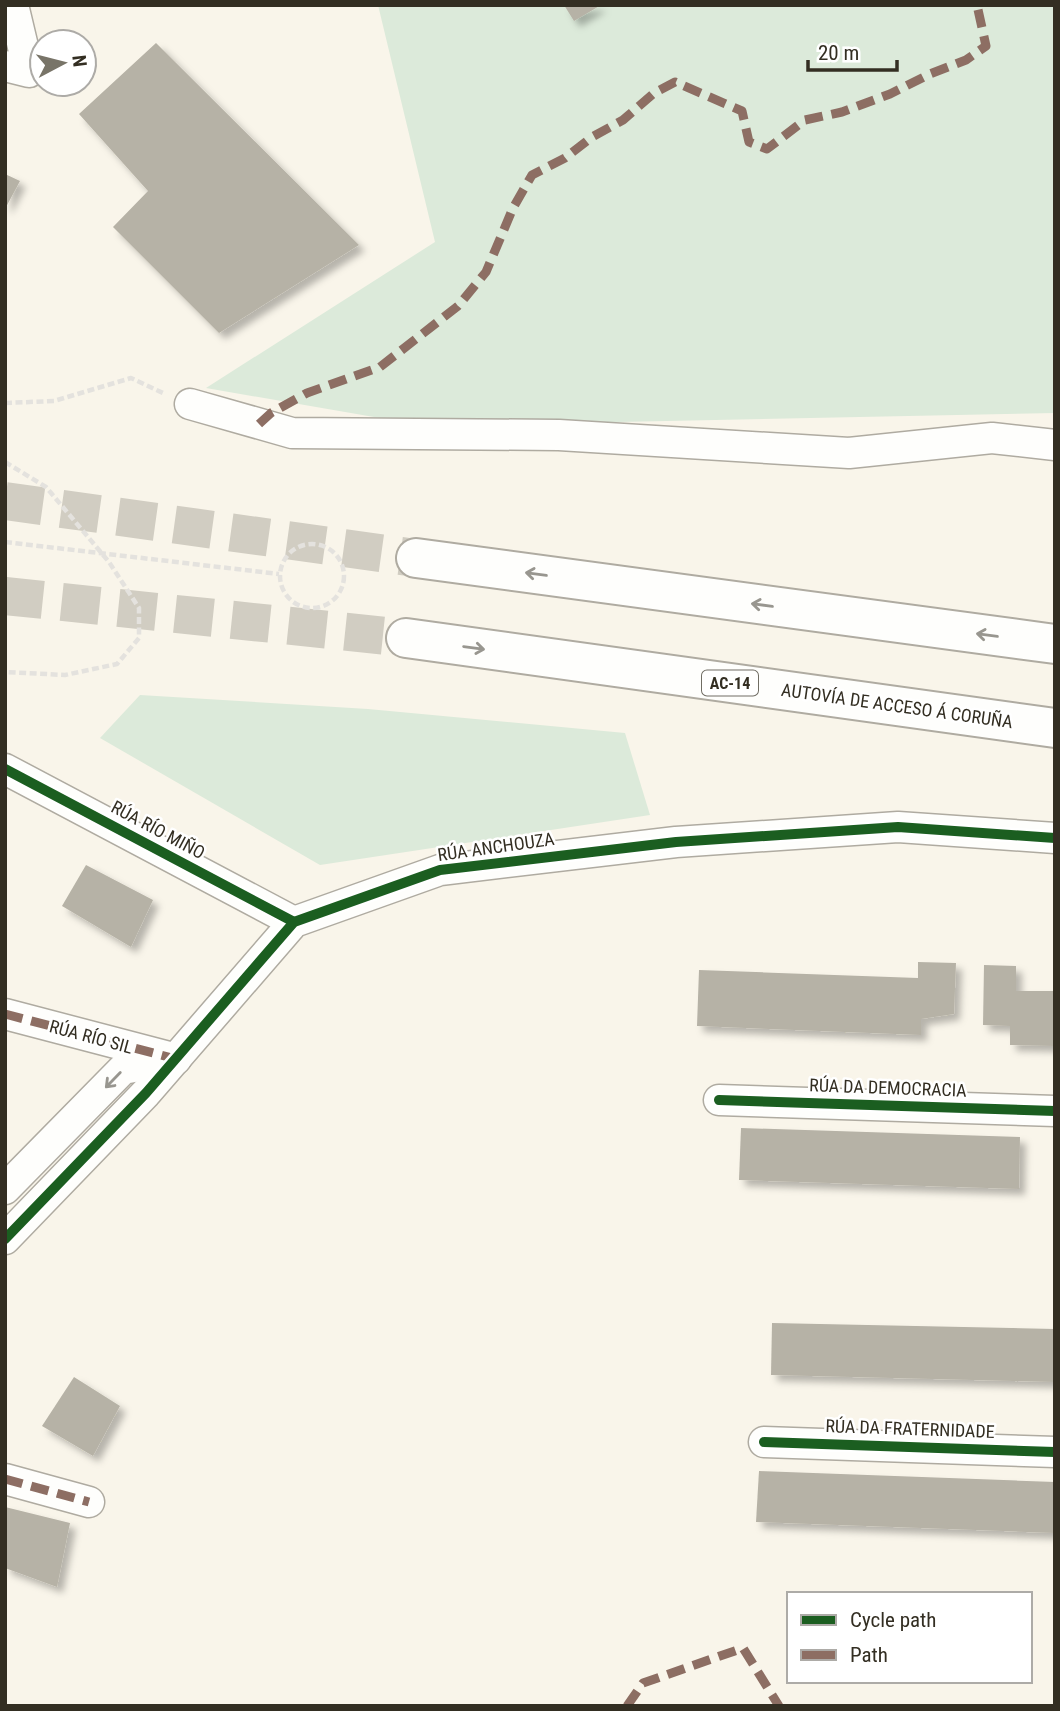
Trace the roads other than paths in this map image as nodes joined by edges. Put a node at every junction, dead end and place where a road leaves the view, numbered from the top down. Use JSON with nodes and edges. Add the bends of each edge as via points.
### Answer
{"nodes":[{"id":1,"x":7,"y":5,"type":"edge"},
{"id":2,"x":5,"y":66,"type":"edge"},
{"id":3,"x":190,"y":404,"type":"road end"},
{"id":4,"x":1055,"y":444,"type":"edge"},
{"id":5,"x":416,"y":558,"type":"tunnel mouth"},
{"id":6,"x":406,"y":638,"type":"tunnel mouth"},
{"id":7,"x":1055,"y":644,"type":"edge"},
{"id":8,"x":1055,"y":728,"type":"edge"},
{"id":9,"x":5,"y":769,"type":"edge"},
{"id":10,"x":1055,"y":838,"type":"edge"},
{"id":11,"x":294,"y":922,"type":"junction"},
{"id":12,"x":5,"y":1014,"type":"edge"},
{"id":13,"x":176,"y":1059,"type":"junction"},
{"id":14,"x":719,"y":1100,"type":"dead end"},
{"id":15,"x":1055,"y":1111,"type":"edge"},
{"id":16,"x":5,"y":1189,"type":"edge"},
{"id":17,"x":5,"y":1238,"type":"edge"},
{"id":18,"x":764,"y":1442,"type":"dead end"},
{"id":19,"x":1055,"y":1452,"type":"edge"},
{"id":20,"x":5,"y":1479,"type":"edge"},
{"id":21,"x":89,"y":1502,"type":"dead end"}],
"edges":[{"from":1,"to":2,"type":"street","via":[[14,9],[29,72]]},
{"from":3,"to":4,"type":"street","via":[[292,433],[559,435],[849,453],[992,438]]},
{"from":7,"to":5,"type":"highway","one_way":true},
{"from":6,"to":8,"type":"highway","name":"AUTOVÍA DE ACCESO Á CORUÑA","number":"AC-14","one_way":true},
{"from":9,"to":11,"type":"street","name":"RÚA RÍO MIÑO"},
{"from":10,"to":11,"type":"street","name":"RÚA ANCHOUZA","via":[[898,827],[676,842],[440,870]]},
{"from":11,"to":13,"type":"street","name":"RÚA ANCHOUZA"},
{"from":12,"to":13,"type":"street","name":"RÚA RÍO SIL"},
{"from":13,"to":16,"type":"street","one_way":true,"via":[[123,1069]]},
{"from":13,"to":17,"type":"street","name":"RÚA ANCHOUZA"},
{"from":14,"to":15,"type":"street","name":"RÚA DA DEMOCRACIA"},
{"from":18,"to":19,"type":"street","name":"RÚA DA FRATERNIDADE"},
{"from":20,"to":21,"type":"street"}]}
